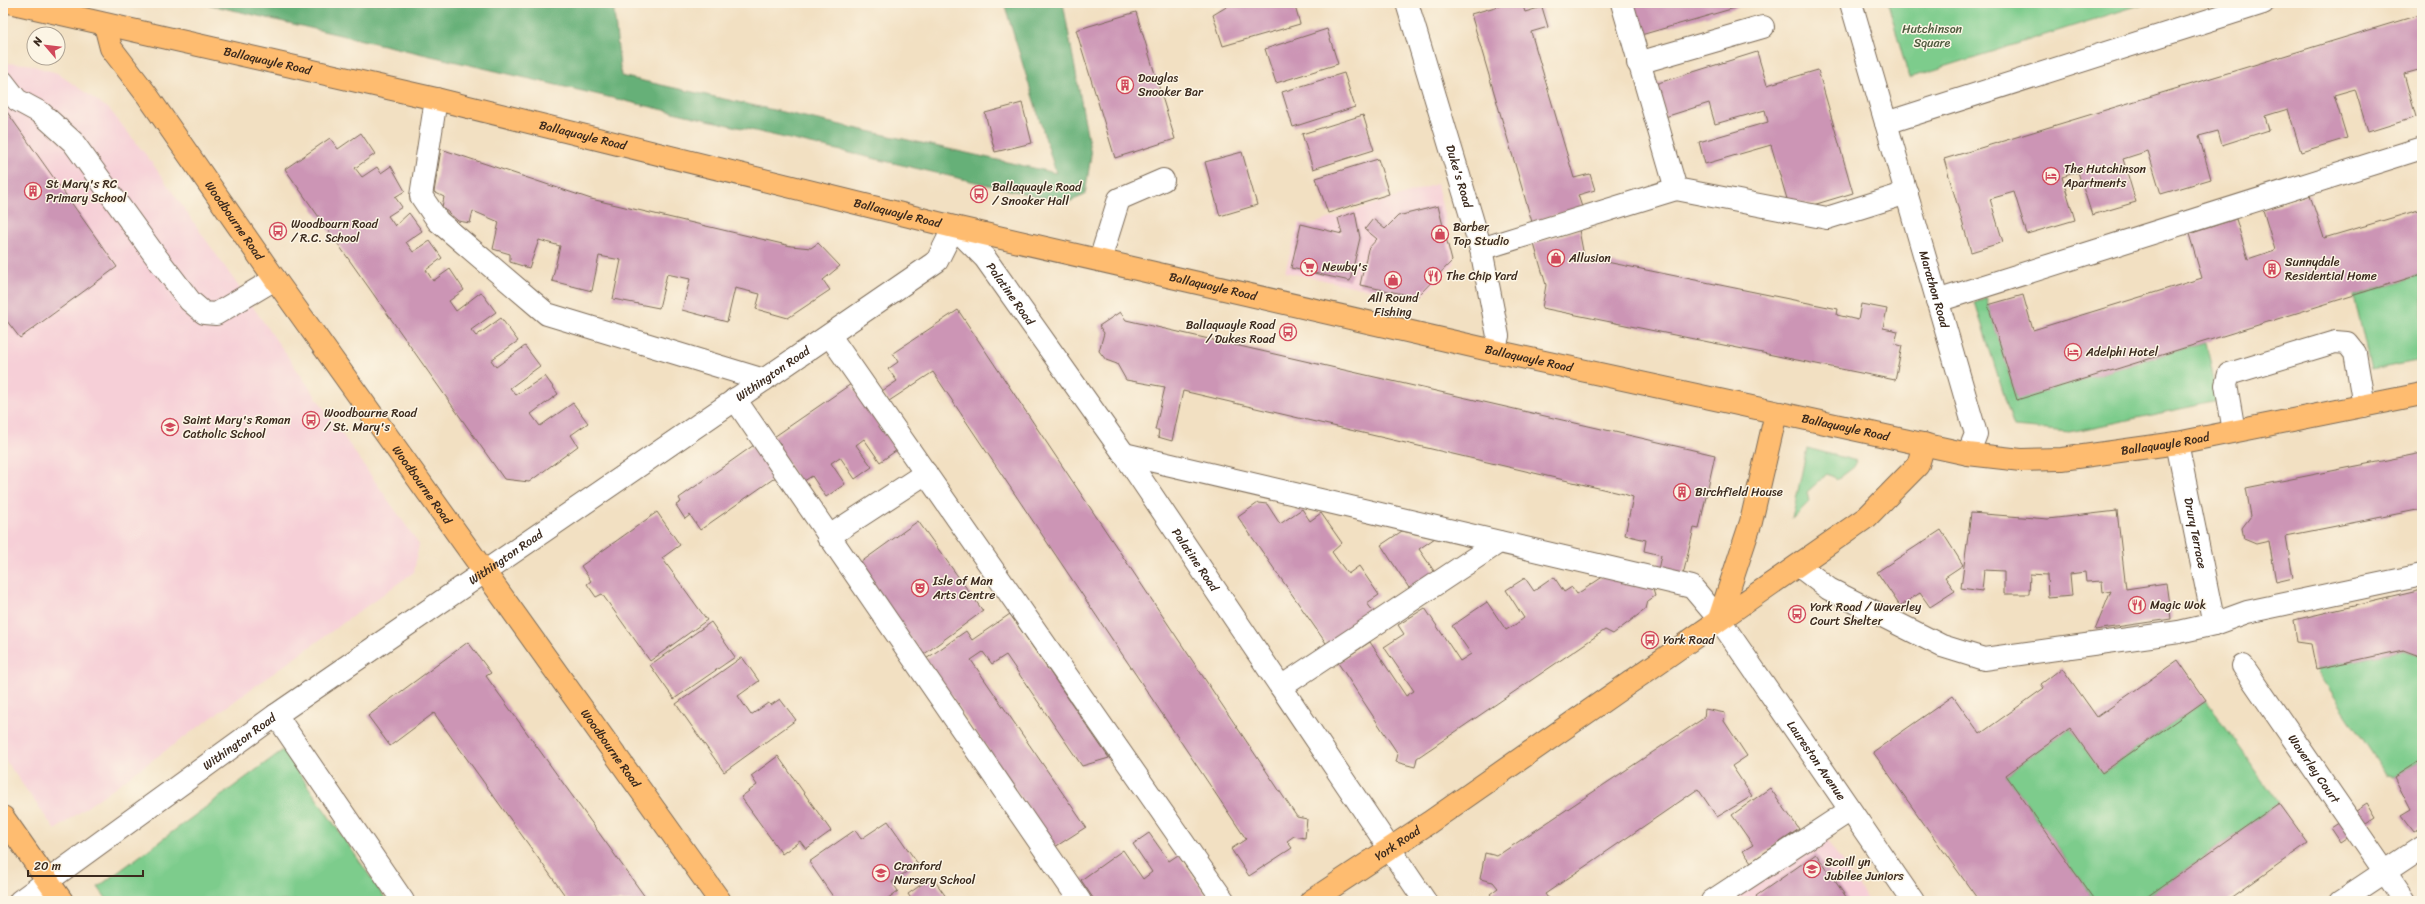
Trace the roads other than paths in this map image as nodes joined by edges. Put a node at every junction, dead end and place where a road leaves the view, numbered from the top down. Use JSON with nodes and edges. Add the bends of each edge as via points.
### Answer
{"nodes":[{"id":1,"x":13,"y":3,"type":"edge"},
{"id":2,"x":1407,"y":3,"type":"edge"},
{"id":3,"x":1622,"y":3,"type":"edge"},
{"id":4,"x":1851,"y":3,"type":"edge"},
{"id":5,"x":2263,"y":3,"type":"edge"},
{"id":6,"x":105,"y":25,"type":"junction"},
{"id":7,"x":1763,"y":27,"type":"dead end"},
{"id":8,"x":1638,"y":63,"type":"junction"},
{"id":9,"x":3,"y":82,"type":"edge"},
{"id":10,"x":436,"y":98,"type":"junction"},
{"id":11,"x":1886,"y":123,"type":"junction"},
{"id":12,"x":2422,"y":148,"type":"edge"},
{"id":13,"x":1162,"y":180,"type":"dead end"},
{"id":14,"x":1676,"y":189,"type":"junction"},
{"id":15,"x":1906,"y":193,"type":"junction"},
{"id":16,"x":954,"y":227,"type":"junction"},
{"id":17,"x":1481,"y":249,"type":"junction"},
{"id":18,"x":1100,"y":260,"type":"junction"},
{"id":19,"x":275,"y":279,"type":"junction"},
{"id":20,"x":1937,"y":300,"type":"junction"},
{"id":21,"x":830,"y":336,"type":"junction"},
{"id":22,"x":1494,"y":351,"type":"junction"},
{"id":23,"x":764,"y":380,"type":"junction"},
{"id":24,"x":2422,"y":394,"type":"edge"},
{"id":25,"x":735,"y":400,"type":"junction"},
{"id":26,"x":2364,"y":406,"type":"junction"},
{"id":27,"x":1776,"y":413,"type":"junction"},
{"id":28,"x":2234,"y":431,"type":"junction"},
{"id":29,"x":2177,"y":442,"type":"junction"},
{"id":30,"x":1924,"y":444,"type":"junction"},
{"id":31,"x":1124,"y":454,"type":"junction"},
{"id":32,"x":1968,"y":454,"type":"junction"},
{"id":33,"x":926,"y":473,"type":"junction"},
{"id":34,"x":828,"y":537,"type":"junction"},
{"id":35,"x":1499,"y":542,"type":"junction"},
{"id":36,"x":1799,"y":566,"type":"junction"},
{"id":37,"x":486,"y":571,"type":"junction"},
{"id":38,"x":2422,"y":575,"type":"edge"},
{"id":39,"x":1719,"y":619,"type":"junction"},
{"id":40,"x":2214,"y":624,"type":"junction"},
{"id":41,"x":2243,"y":666,"type":"dead end"},
{"id":42,"x":1281,"y":687,"type":"junction"},
{"id":43,"x":276,"y":715,"type":"junction"},
{"id":44,"x":1850,"y":810,"type":"junction"},
{"id":45,"x":3,"y":818,"type":"edge"},
{"id":46,"x":2422,"y":847,"type":"edge"},
{"id":47,"x":1391,"y":848,"type":"junction"},
{"id":48,"x":2386,"y":871,"type":"junction"},
{"id":49,"x":48,"y":881,"type":"junction"},
{"id":50,"x":20,"y":901,"type":"edge"},
{"id":51,"x":62,"y":901,"type":"edge"},
{"id":52,"x":403,"y":901,"type":"edge"},
{"id":53,"x":720,"y":901,"type":"edge"},
{"id":54,"x":1080,"y":901,"type":"edge"},
{"id":55,"x":1224,"y":901,"type":"edge"},
{"id":56,"x":1311,"y":901,"type":"edge"},
{"id":57,"x":1425,"y":901,"type":"edge"},
{"id":58,"x":1712,"y":901,"type":"edge"},
{"id":59,"x":1913,"y":901,"type":"edge"},
{"id":60,"x":2341,"y":901,"type":"edge"},
{"id":61,"x":2405,"y":901,"type":"edge"}],
"edges":[{"from":1,"to":6,"type":"main road","name":"Ballaquayle Road"},
{"from":2,"to":17,"type":"street","name":"Duke's Road"},
{"from":3,"to":8,"type":"street"},
{"from":4,"to":11,"type":"street"},
{"from":5,"to":11,"type":"street"},
{"from":6,"to":10,"type":"main road","name":"Ballaquayle Road"},
{"from":6,"to":19,"type":"main road","name":"Woodbourne Road","via":[[111,48],[147,94]]},
{"from":7,"to":8,"type":"street"},
{"from":8,"to":14,"type":"street"},
{"from":9,"to":19,"type":"street","via":[[17,100],[41,113],[73,142],[190,301],[204,313],[216,314]]},
{"from":10,"to":16,"type":"main road","name":"Ballaquayle Road"},
{"from":10,"to":23,"type":"street","via":[[421,196],[438,220],[541,309],[547,314]]},
{"from":11,"to":15,"type":"street","name":"Marathon Road"},
{"from":12,"to":20,"type":"street"},
{"from":13,"to":18,"type":"street","via":[[1119,199]]},
{"from":14,"to":15,"type":"street","via":[[1827,218]]},
{"from":14,"to":17,"type":"street"},
{"from":15,"to":20,"type":"street","name":"Marathon Road"},
{"from":16,"to":18,"type":"main road","name":"Ballaquayle Road"},
{"from":16,"to":21,"type":"street","name":"Withington Road","via":[[937,261]]},
{"from":16,"to":31,"type":"street","name":"Palatine Road","via":[[985,258]]},
{"from":17,"to":22,"type":"street","name":"Duke's Road","via":[[1498,336]]},
{"from":18,"to":22,"type":"main road","name":"Ballaquayle Road"},
{"from":19,"to":37,"type":"main road","name":"Woodbourne Road"},
{"from":20,"to":32,"type":"street","name":"Marathon Road","via":[[1976,434]]},
{"from":21,"to":23,"type":"street","name":"Withington Road"},
{"from":21,"to":33,"type":"street"},
{"from":22,"to":27,"type":"main road","name":"Ballaquayle Road"},
{"from":23,"to":25,"type":"street","name":"Withington Road"},
{"from":24,"to":26,"type":"main road","name":"Ballaquayle Road"},
{"from":25,"to":34,"type":"street"},
{"from":25,"to":37,"type":"street","name":"Withington Road"},
{"from":26,"to":28,"type":"main road","name":"Ballaquayle Road"},
{"from":26,"to":28,"type":"street","via":[[2355,353],[2346,343],[2335,342],[2229,374],[2226,385]]},
{"from":27,"to":30,"type":"main road","name":"Ballaquayle Road"},
{"from":27,"to":39,"type":"main road","via":[[1751,522]]},
{"from":28,"to":29,"type":"main road","name":"Ballaquayle Road"},
{"from":29,"to":32,"type":"main road","name":"Ballaquayle Road","via":[[2062,459],[2021,460]]},
{"from":29,"to":40,"type":"street","name":"Drury Terrace"},
{"from":30,"to":32,"type":"main road","name":"Ballaquayle Road"},
{"from":30,"to":36,"type":"main road","name":"York Road","via":[[1918,465],[1867,517]]},
{"from":31,"to":35,"type":"street","name":"Laureston Avenue"},
{"from":31,"to":42,"type":"street","name":"Palatine Road"},
{"from":33,"to":34,"type":"street"},
{"from":33,"to":55,"type":"street"},
{"from":34,"to":54,"type":"street"},
{"from":35,"to":39,"type":"street","name":"Laureston Avenue","via":[[1692,587]]},
{"from":35,"to":42,"type":"street"},
{"from":36,"to":39,"type":"main road","name":"York Road"},
{"from":36,"to":40,"type":"street","via":[[1829,589],[1935,642],[1984,659],[2179,632]]},
{"from":37,"to":43,"type":"street","name":"Withington Road"},
{"from":37,"to":53,"type":"main road","name":"Woodbourne Road"},
{"from":38,"to":40,"type":"street","via":[[2247,612]]},
{"from":39,"to":44,"type":"street","name":"Laureston Avenue"},
{"from":39,"to":47,"type":"main road","name":"York Road"},
{"from":41,"to":48,"type":"street","name":"Waverley Court"},
{"from":42,"to":47,"type":"street","name":"Palatine Road"},
{"from":43,"to":49,"type":"street","name":"Withington Road"},
{"from":43,"to":52,"type":"street"},
{"from":44,"to":58,"type":"street"},
{"from":44,"to":59,"type":"street","name":"Laureston Avenue"},
{"from":45,"to":49,"type":"main road"},
{"from":46,"to":48,"type":"street"},
{"from":47,"to":56,"type":"main road","name":"York Road"},
{"from":47,"to":57,"type":"street","name":"Palatine Road"},
{"from":48,"to":60,"type":"street"},
{"from":48,"to":61,"type":"street","name":"Waverley Court"},
{"from":49,"to":50,"type":"street","name":"Withington Road"},
{"from":49,"to":51,"type":"main road"}]}
